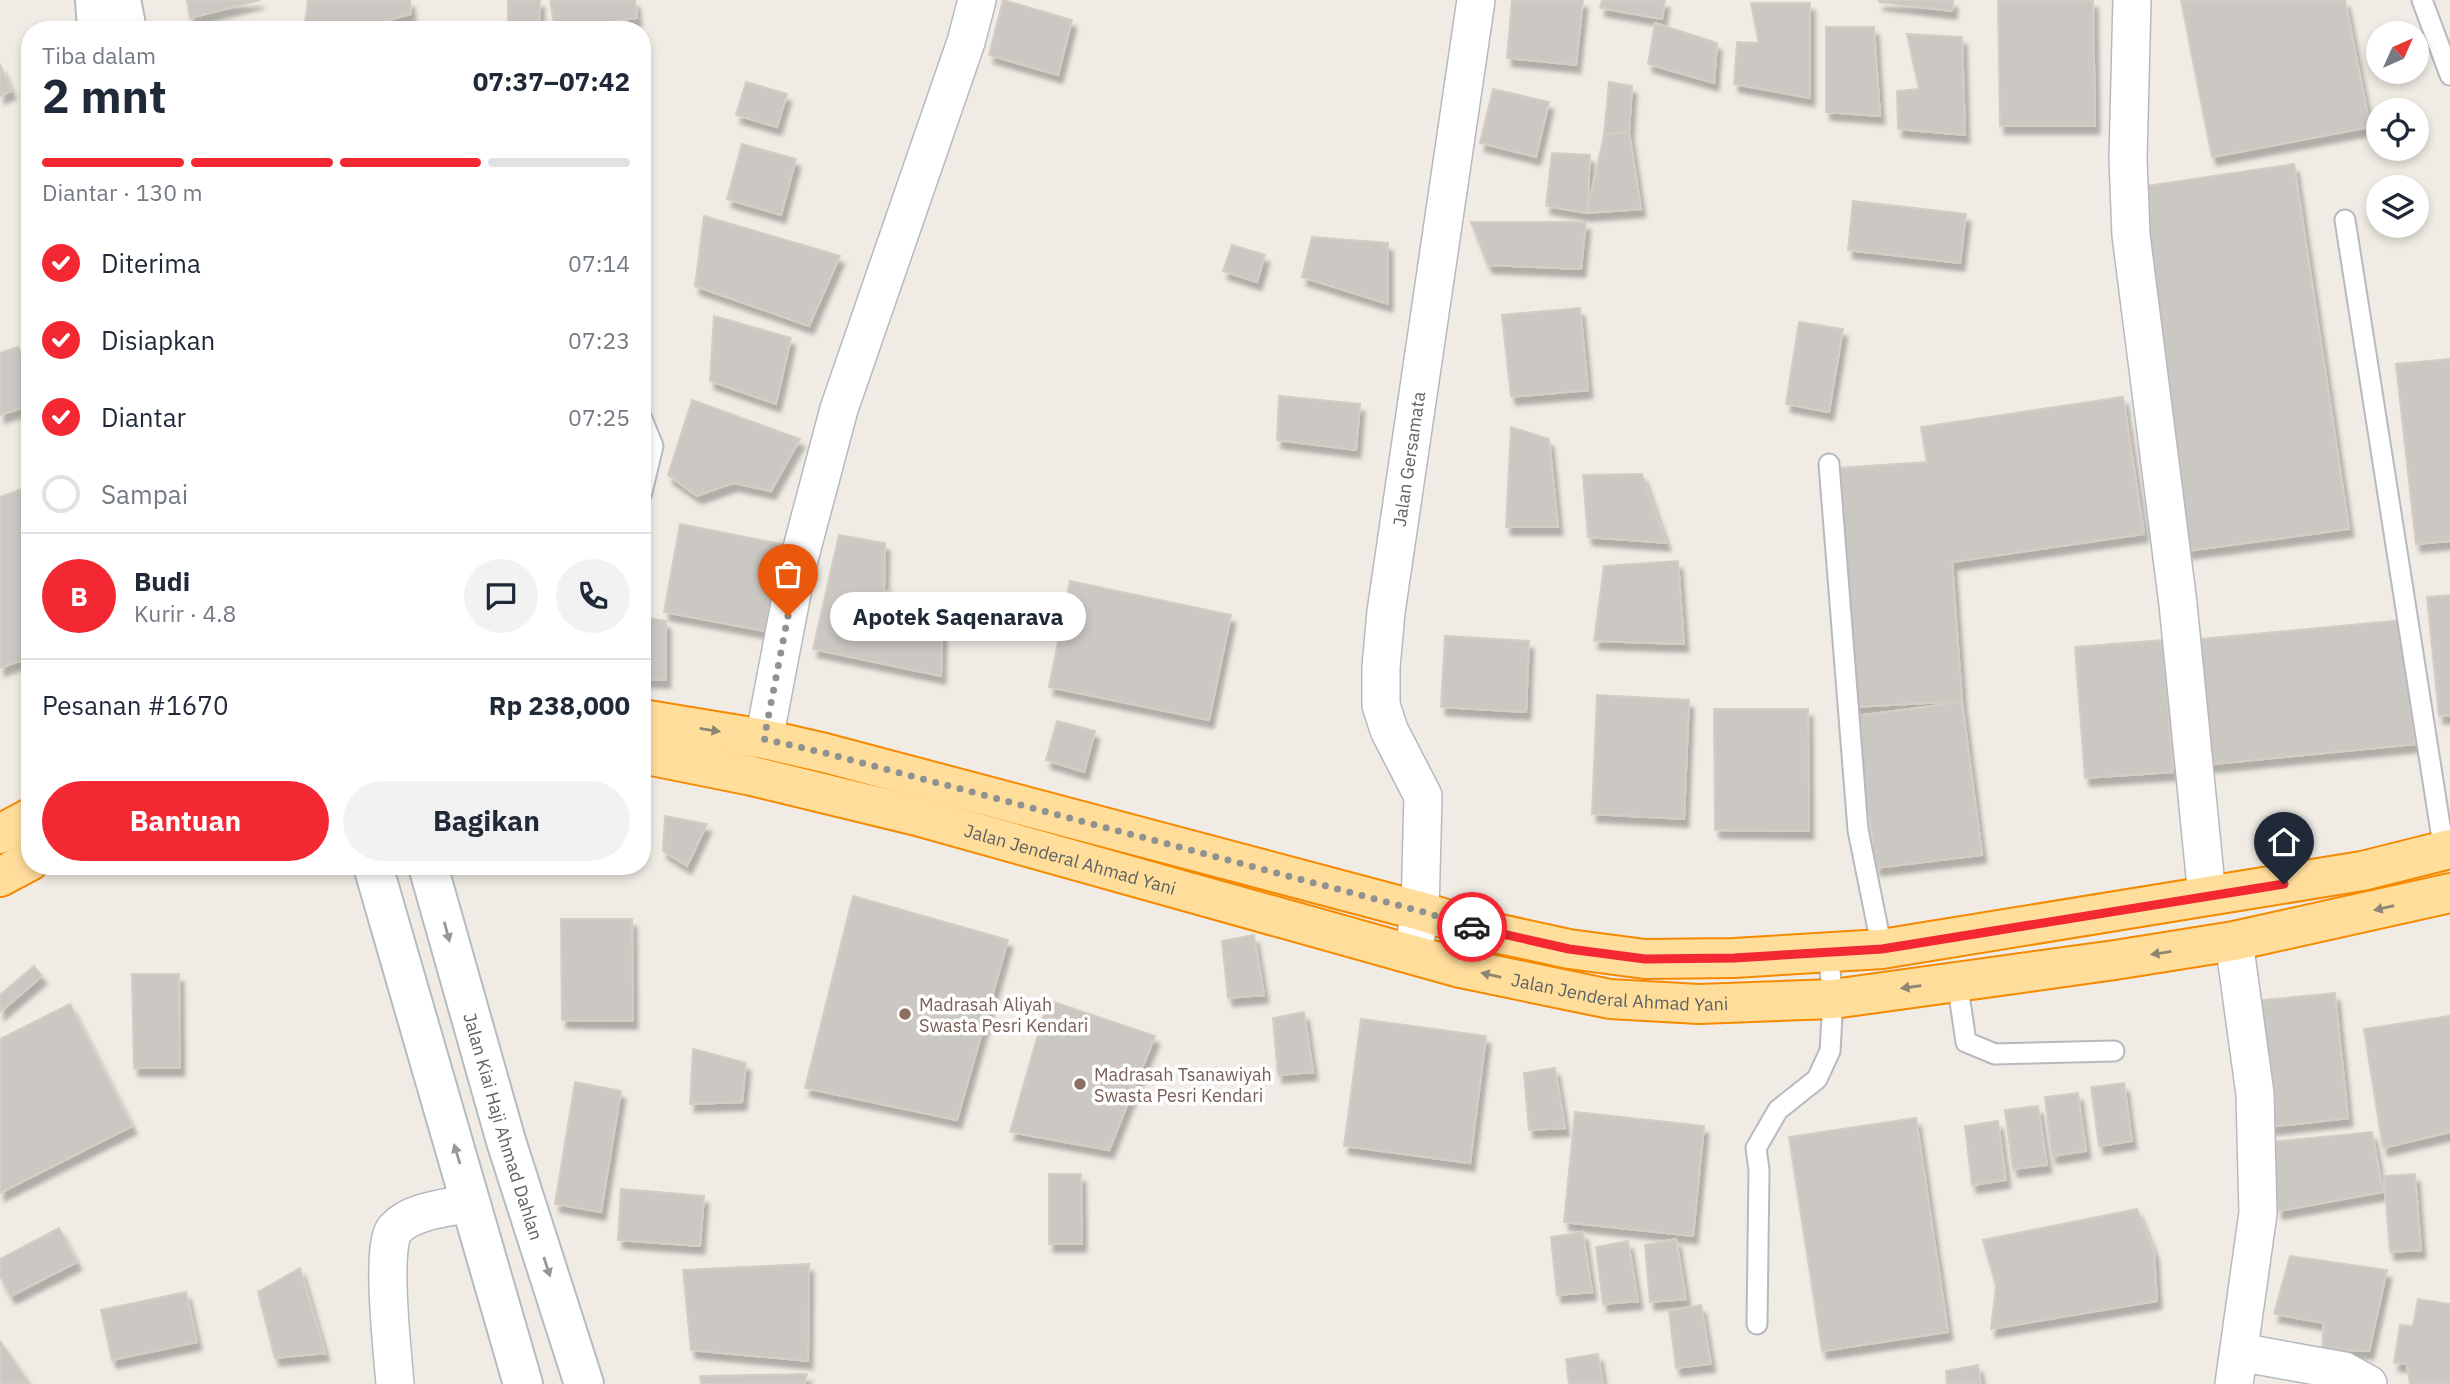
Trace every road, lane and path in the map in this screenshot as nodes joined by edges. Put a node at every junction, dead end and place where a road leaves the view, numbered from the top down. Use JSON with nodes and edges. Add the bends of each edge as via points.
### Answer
{"nodes":[{"id":1,"x":94,"y":0,"type":"edge"},
{"id":2,"x":121,"y":0,"type":"edge"},
{"id":3,"x":977,"y":0,"type":"edge"},
{"id":4,"x":1476,"y":0,"type":"edge"},
{"id":5,"x":2132,"y":0,"type":"edge"},
{"id":6,"x":2422,"y":0,"type":"edge"},
{"id":7,"x":96,"y":21,"type":"edge"},
{"id":8,"x":125,"y":21,"type":"edge"},
{"id":9,"x":2450,"y":75,"type":"edge"},
{"id":10,"x":2344,"y":220,"type":"dead end"},
{"id":11,"x":1829,"y":464,"type":"dead end"},
{"id":12,"x":651,"y":720,"type":"edge"},
{"id":13,"x":764,"y":739,"type":"junction"},
{"id":14,"x":651,"y":756,"type":"edge"},
{"id":15,"x":21,"y":823,"type":"edge"},
{"id":16,"x":0,"y":834,"type":"edge"},
{"id":17,"x":2447,"y":850,"type":"edge"},
{"id":18,"x":21,"y":866,"type":"edge"},
{"id":19,"x":376,"y":875,"type":"edge"},
{"id":20,"x":431,"y":875,"type":"edge"},
{"id":21,"x":0,"y":877,"type":"edge"},
{"id":22,"x":2450,"y":893,"type":"edge"},
{"id":23,"x":2207,"y":896,"type":"junction"},
{"id":24,"x":1420,"y":911,"type":"junction"},
{"id":25,"x":2234,"y":941,"type":"junction"},
{"id":26,"x":1882,"y":949,"type":"junction"},
{"id":27,"x":1828,"y":952,"type":"junction"},
{"id":28,"x":1413,"y":955,"type":"junction"},
{"id":29,"x":1957,"y":981,"type":"junction"},
{"id":30,"x":1833,"y":999,"type":"junction"},
{"id":31,"x":2114,"y":1051,"type":"dead end"},
{"id":32,"x":471,"y":1203,"type":"junction"},
{"id":33,"x":1757,"y":1324,"type":"dead end"},
{"id":34,"x":2237,"y":1368,"type":"edge"},
{"id":35,"x":395,"y":1384,"type":"edge"},
{"id":36,"x":523,"y":1384,"type":"edge"},
{"id":37,"x":584,"y":1384,"type":"edge"},
{"id":38,"x":2368,"y":1384,"type":"edge"}],
"edges":[{"from":1,"to":7,"type":"main road"},
{"from":2,"to":8,"type":"main road"},
{"from":3,"to":13,"type":"street","via":[[839,409],[797,567]]},
{"from":4,"to":24,"type":"street","name":"Jalan Gersamata","via":[[1381,667],[1381,705],[1389,730],[1423,796]]},
{"from":5,"to":23,"type":"street","via":[[2131,235],[2178,604]]},
{"from":6,"to":9,"type":"lane"},
{"from":10,"to":17,"type":"lane"},
{"from":11,"to":26,"type":"lane","via":[[1858,830]]},
{"from":12,"to":13,"type":"highway","name":"Jalan Jenderal Ahmad Yani","one_way":true},
{"from":13,"to":24,"type":"highway","name":"Jalan Jenderal Ahmad Yani"},
{"from":14,"to":28,"type":"highway","name":"Jalan Jenderal Ahmad Yani","via":[[917,816]]},
{"from":15,"to":16,"type":"highway"},
{"from":17,"to":23,"type":"highway","name":"Jalan Jenderal Ahmad Yani","via":[[2362,871]]},
{"from":18,"to":21,"type":"highway"},
{"from":32,"to":19,"type":"main road","one_way":true},
{"from":20,"to":37,"type":"main road","name":"Jalan Kiai Haji Ahmad Dahlan","one_way":true,"via":[[506,1141]]},
{"from":22,"to":25,"type":"highway","name":"Jalan Jenderal Ahmad Yani","one_way":true},
{"from":23,"to":26,"type":"highway","name":"Jalan Jenderal Ahmad Yani"},
{"from":24,"to":27,"type":"highway","name":"Jalan Jenderal Ahmad Yani","via":[[1569,949],[1645,959]]},
{"from":24,"to":28,"type":"street","name":"Jalan Gersamata"},
{"from":25,"to":29,"type":"highway","name":"Jalan Jenderal Ahmad Yani","one_way":true},
{"from":25,"to":34,"type":"street","via":[[2255,1094],[2258,1213]]},
{"from":26,"to":27,"type":"highway","name":"Jalan Jenderal Ahmad Yani"},
{"from":27,"to":30,"type":"lane"},
{"from":30,"to":28,"type":"highway","name":"Jalan Jenderal Ahmad Yani","one_way":true,"via":[[1699,1004],[1610,999]]},
{"from":29,"to":30,"type":"highway","name":"Jalan Jenderal Ahmad Yani","one_way":true},
{"from":29,"to":31,"type":"lane","via":[[1966,1042],[1995,1054]]},
{"from":30,"to":33,"type":"lane","via":[[1830,1051],[1817,1079],[1778,1110],[1756,1148]]},
{"from":32,"to":35,"type":"street","via":[[407,1220],[393,1230],[388,1276]]},
{"from":32,"to":36,"type":"main road"},
{"from":34,"to":38,"type":"street","via":[[2344,1371]]}]}
